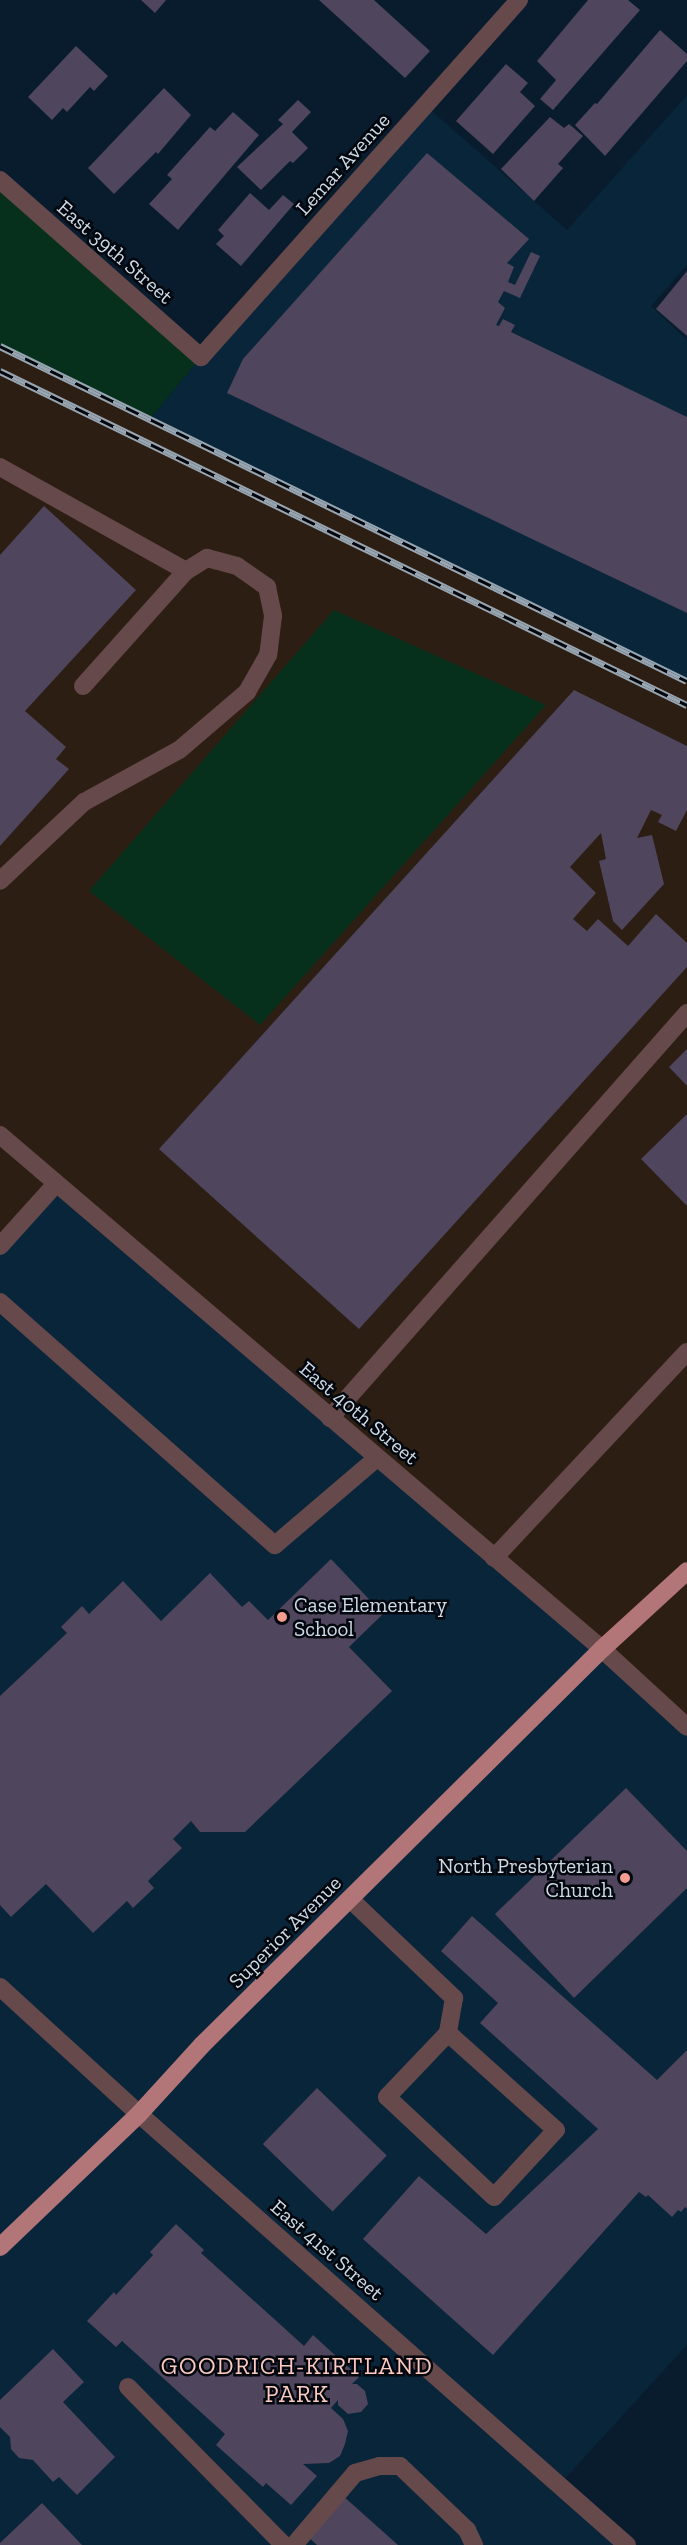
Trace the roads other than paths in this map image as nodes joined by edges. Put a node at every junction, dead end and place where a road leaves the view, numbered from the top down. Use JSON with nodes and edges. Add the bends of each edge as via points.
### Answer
{"nodes":[{"id":1,"x":519,"y":0,"type":"edge"},
{"id":2,"x":0,"y":180,"type":"edge"},
{"id":3,"x":201,"y":357,"type":"joint"},
{"id":4,"x":0,"y":467,"type":"edge"},
{"id":5,"x":186,"y":572,"type":"junction"},
{"id":6,"x":83,"y":686,"type":"dead end"},
{"id":7,"x":0,"y":881,"type":"edge"},
{"id":8,"x":687,"y":1013,"type":"edge"},
{"id":9,"x":0,"y":1135,"type":"edge"},
{"id":10,"x":55,"y":1185,"type":"junction"},
{"id":11,"x":0,"y":1246,"type":"edge"},
{"id":12,"x":0,"y":1302,"type":"edge"},
{"id":13,"x":687,"y":1352,"type":"edge"},
{"id":14,"x":330,"y":1418,"type":"junction"},
{"id":15,"x":377,"y":1458,"type":"junction"},
{"id":16,"x":494,"y":1558,"type":"junction"},
{"id":17,"x":687,"y":1570,"type":"edge"},
{"id":18,"x":602,"y":1649,"type":"junction"},
{"id":19,"x":687,"y":1727,"type":"edge"},
{"id":20,"x":350,"y":1899,"type":"junction"},
{"id":21,"x":0,"y":1987,"type":"edge"},
{"id":22,"x":448,"y":2033,"type":"junction"},
{"id":23,"x":139,"y":2114,"type":"junction"},
{"id":24,"x":0,"y":2247,"type":"edge"},
{"id":25,"x":128,"y":2386,"type":"dead end"},
{"id":26,"x":284,"y":2545,"type":"edge"},
{"id":27,"x":294,"y":2545,"type":"edge"},
{"id":28,"x":474,"y":2545,"type":"edge"},
{"id":29,"x":627,"y":2545,"type":"edge"}],
"edges":[{"from":1,"to":3,"type":"street","name":"Lemar Avenue"},
{"from":2,"to":3,"type":"street","name":"East 39th Street"},
{"from":4,"to":5,"type":"street"},
{"from":5,"to":6,"type":"street"},
{"from":5,"to":7,"type":"street","via":[[207,558],[237,566],[267,587],[273,616],[267,655],[247,692],[179,750],[84,802]]},
{"from":8,"to":14,"type":"street"},
{"from":9,"to":10,"type":"street","name":"East 40th Street"},
{"from":10,"to":11,"type":"street"},
{"from":10,"to":14,"type":"street","name":"East 40th Street"},
{"from":12,"to":15,"type":"street","via":[[275,1545]]},
{"from":13,"to":16,"type":"street"},
{"from":14,"to":15,"type":"street","name":"East 40th Street"},
{"from":15,"to":16,"type":"street","name":"East 40th Street"},
{"from":16,"to":18,"type":"street","name":"East 40th Street"},
{"from":17,"to":18,"type":"main road","name":"Superior Avenue"},
{"from":18,"to":19,"type":"street","name":"East 40th Street"},
{"from":18,"to":20,"type":"main road","name":"Superior Avenue"},
{"from":20,"to":22,"type":"street","via":[[454,1998]]},
{"from":20,"to":23,"type":"main road","name":"Superior Avenue","via":[[201,2045]]},
{"from":21,"to":23,"type":"street","name":"East 41st Street"},
{"from":22,"to":22,"type":"street","via":[[387,2097],[494,2197],[556,2130]]},
{"from":23,"to":24,"type":"main road","name":"Superior Avenue"},
{"from":23,"to":29,"type":"street","name":"East 41st Street"},
{"from":25,"to":26,"type":"street"},
{"from":27,"to":28,"type":"street","via":[[355,2473],[390,2466],[400,2466],[467,2530]]}]}
